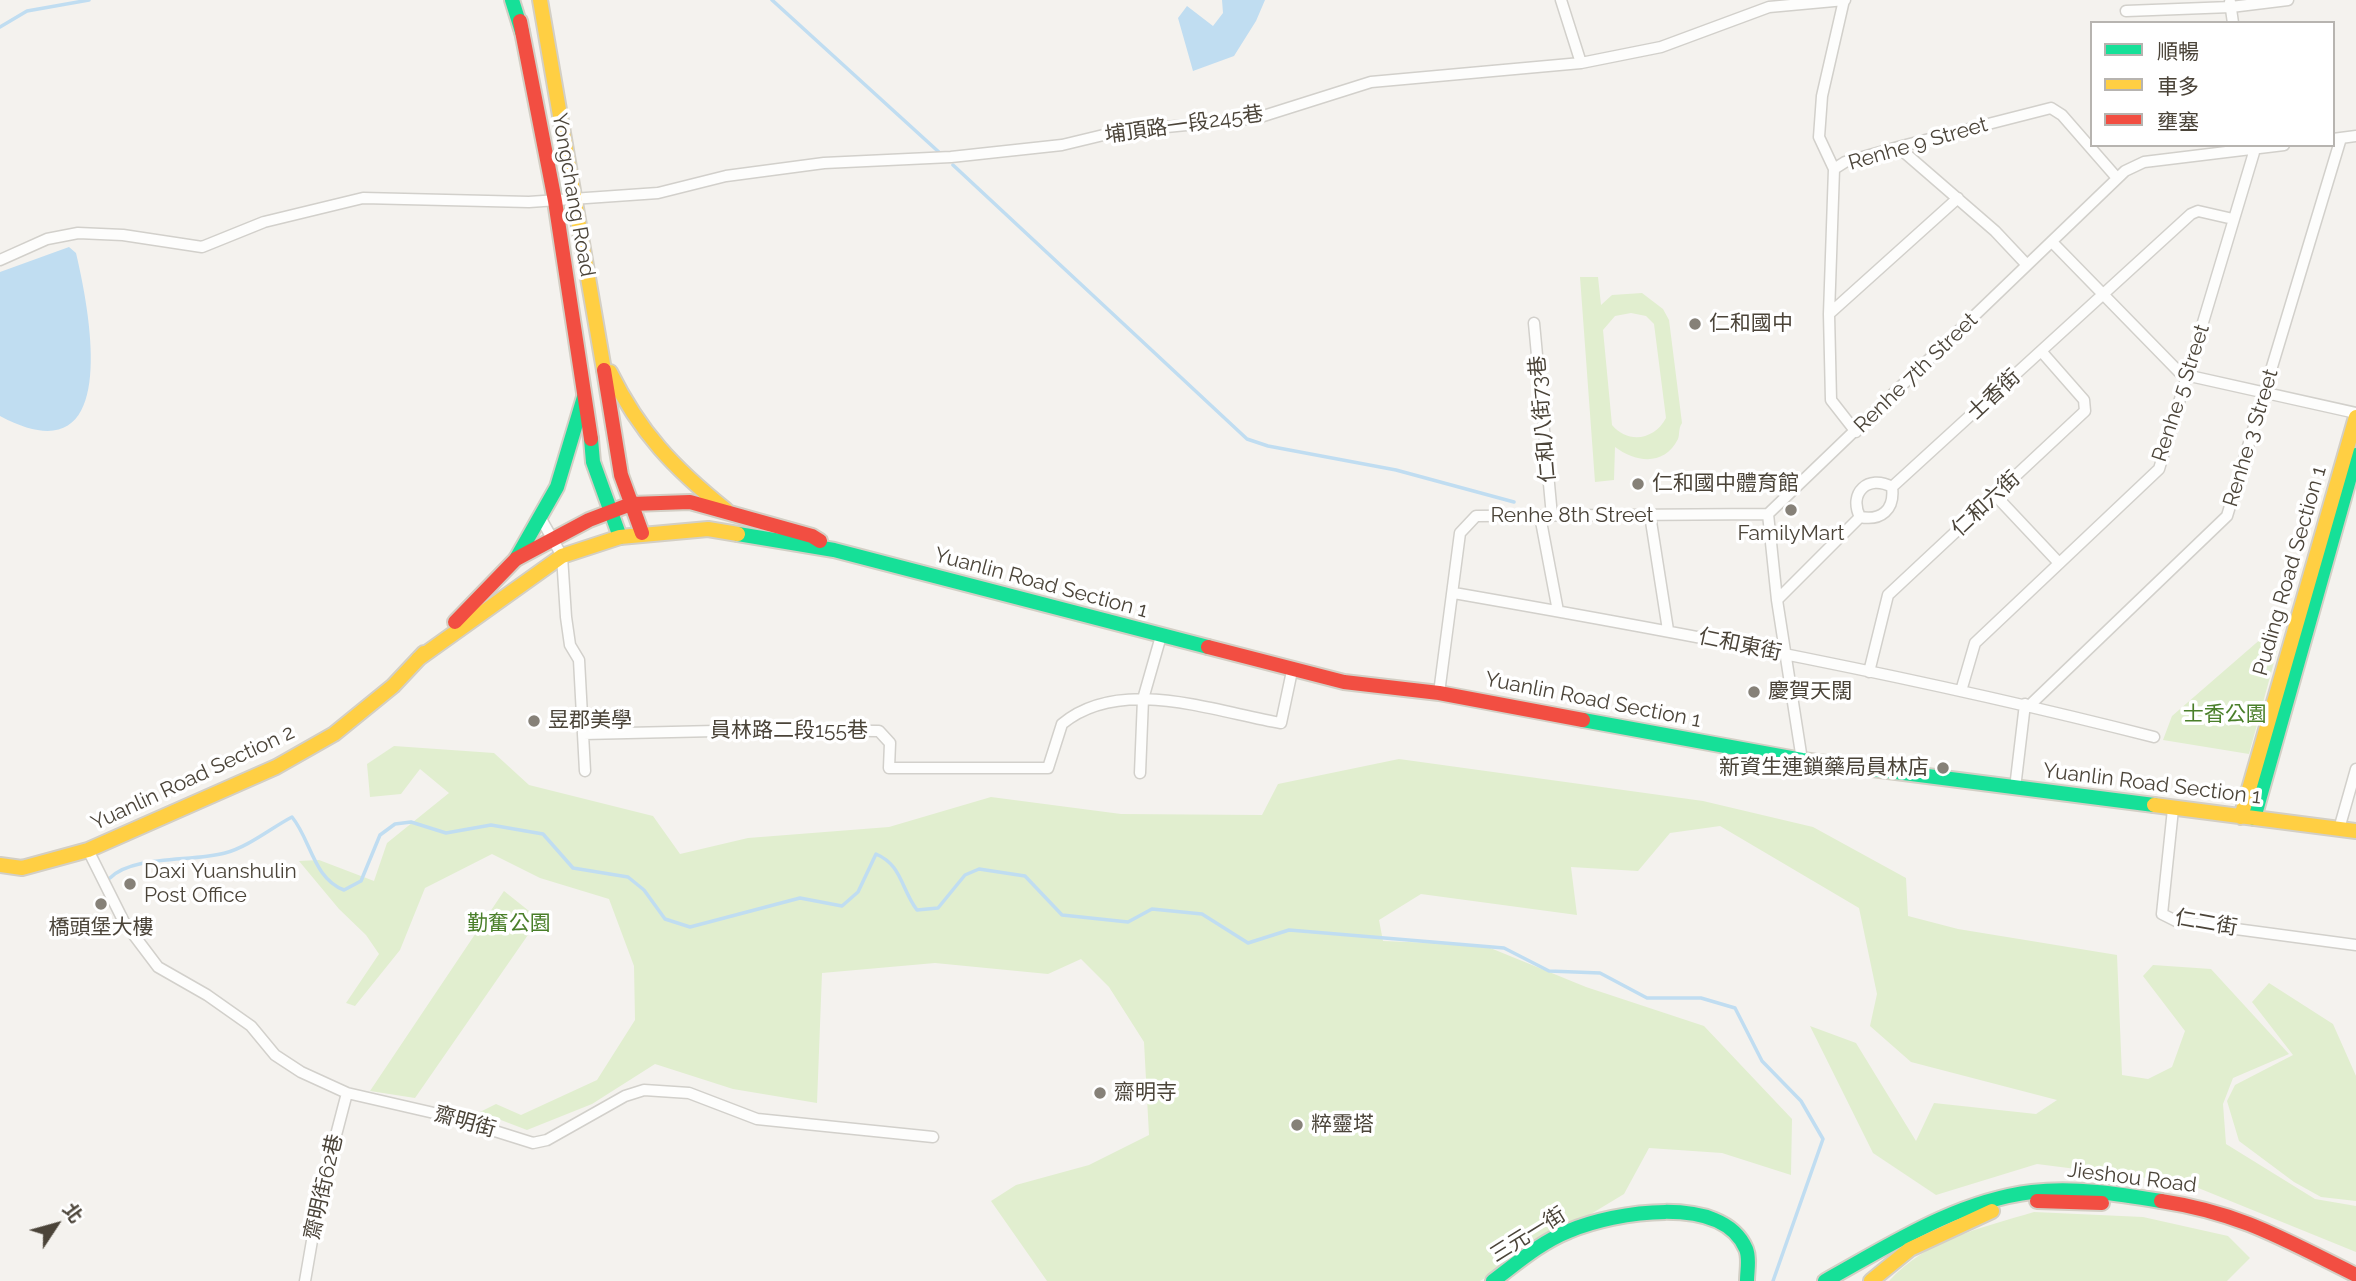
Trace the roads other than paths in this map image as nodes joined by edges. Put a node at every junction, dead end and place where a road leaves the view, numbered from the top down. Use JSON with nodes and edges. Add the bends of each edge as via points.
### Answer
{"nodes":[{"id":1,"x":515,"y":0,"type":"edge"},
{"id":2,"x":540,"y":0,"type":"edge"},
{"id":3,"x":1561,"y":0,"type":"edge"},
{"id":4,"x":1844,"y":0,"type":"edge"},
{"id":5,"x":2288,"y":0,"type":"edge"},
{"id":6,"x":2230,"y":3,"type":"edge"},
{"id":7,"x":2126,"y":11,"type":"dead end"},
{"id":8,"x":2233,"y":21,"type":"edge"},
{"id":9,"x":1581,"y":63,"type":"junction"},
{"id":10,"x":2356,"y":136,"type":"edge"},
{"id":11,"x":2337,"y":138,"type":"edge"},
{"id":12,"x":1898,"y":147,"type":"junction"},
{"id":13,"x":2270,"y":147,"type":"edge"},
{"id":14,"x":2335,"y":147,"type":"edge"},
{"id":15,"x":2255,"y":149,"type":"junction"},
{"id":16,"x":1834,"y":169,"type":"junction"},
{"id":17,"x":2117,"y":178,"type":"junction"},
{"id":18,"x":1958,"y":198,"type":"junction"},
{"id":19,"x":577,"y":199,"type":"junction"},
{"id":20,"x":555,"y":201,"type":"junction"},
{"id":21,"x":2233,"y":219,"type":"junction"},
{"id":22,"x":2052,"y":242,"type":"junction"},
{"id":23,"x":0,"y":260,"type":"edge"},
{"id":24,"x":2028,"y":265,"type":"junction"},
{"id":25,"x":2105,"y":295,"type":"junction"},
{"id":26,"x":1829,"y":314,"type":"junction"},
{"id":27,"x":1534,"y":323,"type":"dead end"},
{"id":28,"x":2041,"y":351,"type":"junction"},
{"id":29,"x":603,"y":356,"type":"junction"},
{"id":30,"x":2188,"y":377,"type":"junction"},
{"id":31,"x":2266,"y":394,"type":"junction"},
{"id":32,"x":584,"y":397,"type":"junction"},
{"id":33,"x":2356,"y":415,"type":"edge"},
{"id":34,"x":1856,"y":432,"type":"junction"},
{"id":35,"x":2356,"y":455,"type":"edge"},
{"id":36,"x":1892,"y":488,"type":"junction"},
{"id":37,"x":1996,"y":495,"type":"junction"},
{"id":38,"x":631,"y":504,"type":"junction"},
{"id":39,"x":726,"y":510,"type":"junction"},
{"id":40,"x":611,"y":512,"type":"junction"},
{"id":41,"x":1768,"y":514,"type":"junction"},
{"id":42,"x":1650,"y":515,"type":"junction"},
{"id":43,"x":1540,"y":516,"type":"junction"},
{"id":44,"x":1552,"y":516,"type":"junction"},
{"id":45,"x":540,"y":517,"type":"junction"},
{"id":46,"x":1860,"y":517,"type":"junction"},
{"id":47,"x":642,"y":533,"type":"junction"},
{"id":48,"x":620,"y":537,"type":"junction"},
{"id":49,"x":552,"y":538,"type":"junction"},
{"id":50,"x":834,"y":550,"type":"junction"},
{"id":51,"x":562,"y":556,"type":"junction"},
{"id":52,"x":516,"y":559,"type":"junction"},
{"id":53,"x":2059,"y":563,"type":"junction"},
{"id":54,"x":1454,"y":593,"type":"junction"},
{"id":55,"x":1777,"y":600,"type":"junction"},
{"id":56,"x":1558,"y":611,"type":"junction"},
{"id":57,"x":1668,"y":631,"type":"junction"},
{"id":58,"x":1161,"y":636,"type":"junction"},
{"id":59,"x":1786,"y":655,"type":"junction"},
{"id":60,"x":418,"y":659,"type":"junction"},
{"id":61,"x":1292,"y":671,"type":"junction"},
{"id":62,"x":1869,"y":672,"type":"junction"},
{"id":63,"x":1961,"y":691,"type":"junction"},
{"id":64,"x":1439,"y":693,"type":"junction"},
{"id":65,"x":1143,"y":699,"type":"junction"},
{"id":66,"x":2027,"y":705,"type":"junction"},
{"id":67,"x":583,"y":734,"type":"junction"},
{"id":68,"x":2154,"y":737,"type":"dead end"},
{"id":69,"x":1802,"y":760,"type":"junction"},
{"id":70,"x":2356,"y":769,"type":"edge"},
{"id":71,"x":585,"y":771,"type":"dead end"},
{"id":72,"x":1140,"y":773,"type":"dead end"},
{"id":73,"x":2015,"y":788,"type":"junction"},
{"id":74,"x":2173,"y":809,"type":"junction"},
{"id":75,"x":2248,"y":818,"type":"junction"},
{"id":76,"x":2339,"y":829,"type":"junction"},
{"id":77,"x":2356,"y":831,"type":"edge"},
{"id":78,"x":88,"y":850,"type":"junction"},
{"id":79,"x":0,"y":865,"type":"edge"},
{"id":80,"x":2356,"y":945,"type":"edge"},
{"id":81,"x":346,"y":1093,"type":"junction"},
{"id":82,"x":933,"y":1137,"type":"dead end"},
{"id":83,"x":2356,"y":1275,"type":"edge"},
{"id":84,"x":1749,"y":1280,"type":"edge"},
{"id":85,"x":305,"y":1281,"type":"edge"},
{"id":86,"x":1493,"y":1281,"type":"edge"},
{"id":87,"x":1825,"y":1281,"type":"edge"},
{"id":88,"x":1871,"y":1281,"type":"edge"},
{"id":89,"x":2344,"y":1281,"type":"edge"}],
"edges":[{"from":1,"to":20,"type":"main road","name":"Yongchang Road"},
{"from":2,"to":19,"type":"main road","name":"Yongchang Road"},
{"from":3,"to":9,"type":"street"},
{"from":4,"to":9,"type":"street","name":"埔頂路一段245巷","via":[[1769,7],[1661,47]]},
{"from":4,"to":16,"type":"street","via":[[1822,96],[1819,137]]},
{"from":5,"to":6,"type":"street"},
{"from":6,"to":7,"type":"street"},
{"from":6,"to":8,"type":"street"},
{"from":9,"to":19,"type":"street","name":"埔頂路一段245巷","via":[[1371,82],[1257,118],[1116,132],[1062,145],[951,157],[824,163],[726,176],[678,190]]},
{"from":10,"to":11,"type":"street"},
{"from":12,"to":16,"type":"street","name":"Renhe 9 Street"},
{"from":12,"to":17,"type":"street","name":"Renhe 9 Street","via":[[2051,108]]},
{"from":12,"to":18,"type":"street"},
{"from":13,"to":15,"type":"street","name":"Renhe 7th Street"},
{"from":14,"to":31,"type":"street","name":"Renhe 3 Street"},
{"from":15,"to":17,"type":"street","name":"Renhe 7th Street","via":[[2144,162]]},
{"from":15,"to":21,"type":"street","name":"Renhe 5 Street"},
{"from":16,"to":26,"type":"street","name":"Renhe 9 Street"},
{"from":17,"to":22,"type":"street","name":"Renhe 7th Street"},
{"from":18,"to":24,"type":"street"},
{"from":18,"to":26,"type":"street"},
{"from":19,"to":20,"type":"street","name":"埔頂路一段245巷"},
{"from":19,"to":29,"type":"main road","name":"Yongchang Road"},
{"from":20,"to":23,"type":"street","name":"埔頂路一段245巷","via":[[363,198],[264,222],[202,247],[78,233],[47,239]]},
{"from":20,"to":32,"type":"main road","name":"Yongchang Road"},
{"from":21,"to":25,"type":"street","name":"士香街","via":[[2198,211],[2191,214]]},
{"from":21,"to":30,"type":"street","name":"Renhe 5 Street"},
{"from":22,"to":24,"type":"street","name":"Renhe 7th Street"},
{"from":22,"to":25,"type":"street"},
{"from":24,"to":34,"type":"street","name":"Renhe 7th Street"},
{"from":25,"to":28,"type":"street","name":"士香街"},
{"from":25,"to":30,"type":"street"},
{"from":26,"to":34,"type":"street","name":"Renhe 9 Street","via":[[1831,400]]},
{"from":27,"to":44,"type":"street","name":"仁和八街73巷"},
{"from":28,"to":36,"type":"street","name":"士香街"},
{"from":28,"to":37,"type":"street","name":"仁和六街","via":[[2084,400],[2085,411]]},
{"from":29,"to":38,"type":"main road","via":[[621,475]]},
{"from":29,"to":39,"type":"main road","via":[[627,410],[647,439]]},
{"from":30,"to":31,"type":"street"},
{"from":30,"to":53,"type":"street","name":"Renhe 5 Street","via":[[2159,469]]},
{"from":31,"to":33,"type":"street"},
{"from":31,"to":66,"type":"street","name":"Renhe 3 Street","via":[[2227,516]]},
{"from":32,"to":40,"type":"main road","name":"Yongchang Road","via":[[593,463]]},
{"from":32,"to":45,"type":"main road","via":[[570,455]]},
{"from":33,"to":75,"type":"main road","name":"Puding Road Section 1"},
{"from":34,"to":41,"type":"street","name":"Renhe 7th Street"},
{"from":35,"to":75,"type":"main road","name":"Puding Road Section 1"},
{"from":36,"to":46,"type":"street","name":"士香街","via":[[1893,498],[1883,515]]},
{"from":36,"to":46,"type":"street","via":[[1882,482],[1862,487],[1855,507]]},
{"from":37,"to":53,"type":"street"},
{"from":37,"to":62,"type":"street","name":"仁和六街","via":[[1888,595]]},
{"from":38,"to":39,"type":"main road","name":"Yuanlin Road Section 1","via":[[690,502]]},
{"from":38,"to":40,"type":"main road","name":"Yuanlin Road Section 1"},
{"from":38,"to":47,"type":"main road"},
{"from":39,"to":50,"type":"main road","name":"Yuanlin Road Section 1","via":[[812,536]]},
{"from":40,"to":48,"type":"main road","name":"Yongchang Road"},
{"from":40,"to":49,"type":"main road","name":"Yuanlin Road Section 2"},
{"from":41,"to":42,"type":"street","name":"Renhe 8th Street"},
{"from":41,"to":55,"type":"street"},
{"from":42,"to":44,"type":"street","name":"Renhe 8th Street"},
{"from":42,"to":57,"type":"street"},
{"from":43,"to":44,"type":"street","name":"Renhe 8th Street"},
{"from":43,"to":54,"type":"street","name":"Renhe 8th Street","via":[[1476,516],[1466,524],[1460,534]]},
{"from":43,"to":56,"type":"street"},
{"from":45,"to":49,"type":"street"},
{"from":45,"to":52,"type":"main road"},
{"from":46,"to":55,"type":"street","name":"士香街"},
{"from":47,"to":48,"type":"main road","name":"Yuanlin Road Section 2"},
{"from":47,"to":50,"type":"main road","name":"Yuanlin Road Section 1","via":[[719,530]]},
{"from":48,"to":51,"type":"main road","name":"Yuanlin Road Section 2"},
{"from":49,"to":51,"type":"street"},
{"from":49,"to":52,"type":"main road","name":"Yuanlin Road Section 2"},
{"from":50,"to":58,"type":"main road","name":"Yuanlin Road Section 1"},
{"from":51,"to":60,"type":"main road","name":"Yuanlin Road Section 2"},
{"from":51,"to":67,"type":"street","via":[[570,645],[579,660]]},
{"from":52,"to":60,"type":"main road","name":"Yuanlin Road Section 2"},
{"from":53,"to":63,"type":"street","name":"Renhe 5 Street","via":[[1975,643]]},
{"from":54,"to":56,"type":"street","name":"仁和東街"},
{"from":54,"to":64,"type":"street","name":"Renhe 8th Street"},
{"from":55,"to":59,"type":"street"},
{"from":56,"to":57,"type":"street","name":"仁和東街"},
{"from":57,"to":59,"type":"street","name":"仁和東街"},
{"from":58,"to":61,"type":"main road","name":"Yuanlin Road Section 1"},
{"from":58,"to":65,"type":"street"},
{"from":59,"to":62,"type":"street","name":"仁和東街"},
{"from":59,"to":69,"type":"street"},
{"from":60,"to":78,"type":"main road","name":"Yuanlin Road Section 2","via":[[334,734],[276,767]]},
{"from":61,"to":64,"type":"main road","name":"Yuanlin Road Section 1"},
{"from":61,"to":65,"type":"street","via":[[1281,723],[1176,701]]},
{"from":62,"to":63,"type":"street","name":"仁和東街"},
{"from":63,"to":66,"type":"street","name":"仁和東街"},
{"from":64,"to":69,"type":"main road","name":"Yuanlin Road Section 1"},
{"from":65,"to":67,"type":"street","name":"員林路二段155巷","via":[[1090,709],[1062,724],[1048,768],[889,768],[890,743],[879,731]]},
{"from":65,"to":72,"type":"street"},
{"from":66,"to":68,"type":"street","name":"仁和東街"},
{"from":66,"to":73,"type":"street"},
{"from":67,"to":71,"type":"street"},
{"from":69,"to":73,"type":"main road","name":"Yuanlin Road Section 1"},
{"from":70,"to":76,"type":"street"},
{"from":73,"to":74,"type":"main road","name":"Yuanlin Road Section 1"},
{"from":74,"to":75,"type":"main road","name":"Yuanlin Road Section 1"},
{"from":74,"to":80,"type":"street","name":"仁二街","via":[[2162,914],[2176,921]]},
{"from":75,"to":76,"type":"main road","name":"Yuanlin Road Section 1"},
{"from":76,"to":77,"type":"main road","name":"Yuanlin Road Section 1"},
{"from":78,"to":79,"type":"main road","name":"Yuanlin Road Section 2","via":[[22,869]]},
{"from":78,"to":81,"type":"street","name":"齋明街","via":[[124,922],[158,967],[251,1027],[275,1055]]},
{"from":81,"to":82,"type":"street","name":"齋明街","via":[[447,1116],[533,1143],[644,1090],[689,1093],[757,1119]]},
{"from":81,"to":85,"type":"street","name":"齋明街62巷","via":[[318,1200]]},
{"from":83,"to":87,"type":"main road","name":"Jieshou Road","via":[[2230,1214],[2165,1201],[2063,1190],[2020,1193],[1927,1225]]},
{"from":84,"to":86,"type":"main road","name":"三元一街","via":[[1747,1246],[1729,1226],[1696,1215],[1649,1210],[1570,1230]]},
{"from":88,"to":89,"type":"main road","name":"Jieshou Road","via":[[1901,1255],[1942,1232],[1997,1209],[2041,1201],[2095,1202],[2210,1218]]}]}
